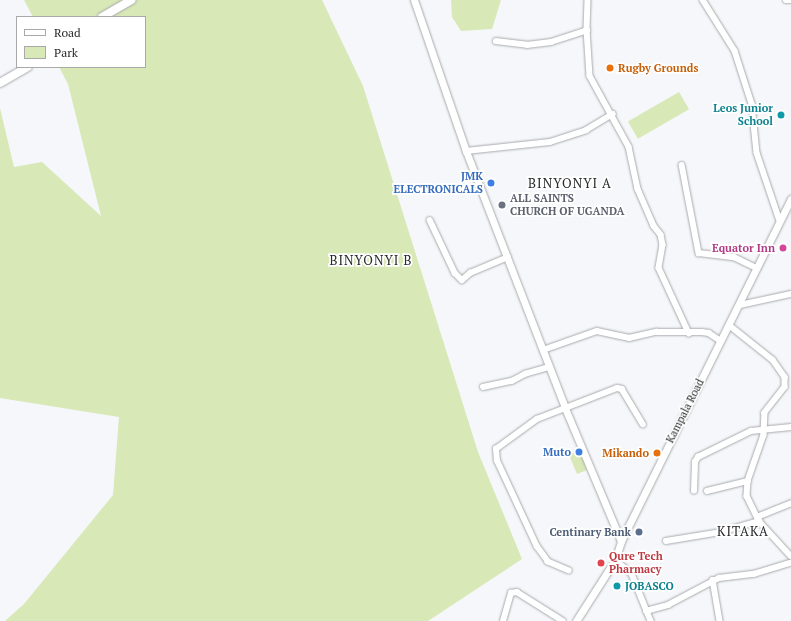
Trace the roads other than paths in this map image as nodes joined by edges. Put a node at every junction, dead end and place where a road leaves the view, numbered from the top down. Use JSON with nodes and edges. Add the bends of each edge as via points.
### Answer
{"nodes":[{"id":1,"x":132,"y":0,"type":"edge"},
{"id":2,"x":414,"y":0,"type":"edge"},
{"id":3,"x":588,"y":0,"type":"edge"},
{"id":4,"x":703,"y":0,"type":"edge"},
{"id":5,"x":786,"y":0,"type":"edge"},
{"id":6,"x":791,"y":0,"type":"edge"},
{"id":7,"x":104,"y":16,"type":"edge"},
{"id":8,"x":587,"y":30,"type":"junction"},
{"id":9,"x":496,"y":41,"type":"dead end"},
{"id":10,"x":26,"y":68,"type":"edge"},
{"id":11,"x":0,"y":84,"type":"edge"},
{"id":12,"x":613,"y":114,"type":"junction"},
{"id":13,"x":466,"y":151,"type":"junction"},
{"id":14,"x":682,"y":165,"type":"dead end"},
{"id":15,"x":791,"y":200,"type":"edge"},
{"id":16,"x":430,"y":220,"type":"dead end"},
{"id":17,"x":780,"y":221,"type":"junction"},
{"id":18,"x":508,"y":257,"type":"junction"},
{"id":19,"x":757,"y":268,"type":"junction"},
{"id":20,"x":791,"y":294,"type":"edge"},
{"id":21,"x":740,"y":305,"type":"junction"},
{"id":22,"x":729,"y":325,"type":"junction"},
{"id":23,"x":689,"y":332,"type":"junction"},
{"id":24,"x":721,"y":341,"type":"junction"},
{"id":25,"x":543,"y":350,"type":"junction"},
{"id":26,"x":549,"y":367,"type":"junction"},
{"id":27,"x":483,"y":387,"type":"dead end"},
{"id":28,"x":565,"y":408,"type":"junction"},
{"id":29,"x":643,"y":424,"type":"dead end"},
{"id":30,"x":791,"y":427,"type":"edge"},
{"id":31,"x":765,"y":428,"type":"junction"},
{"id":32,"x":748,"y":481,"type":"junction"},
{"id":33,"x":694,"y":491,"type":"dead end"},
{"id":34,"x":707,"y":491,"type":"dead end"},
{"id":35,"x":791,"y":503,"type":"edge"},
{"id":36,"x":758,"y":519,"type":"junction"},
{"id":37,"x":621,"y":541,"type":"junction"},
{"id":38,"x":666,"y":541,"type":"dead end"},
{"id":39,"x":791,"y":556,"type":"edge"},
{"id":40,"x":615,"y":560,"type":"junction"},
{"id":41,"x":791,"y":563,"type":"edge"},
{"id":42,"x":569,"y":571,"type":"dead end"},
{"id":43,"x":713,"y":580,"type":"junction"},
{"id":44,"x":646,"y":611,"type":"junction"},
{"id":45,"x":502,"y":621,"type":"edge"},
{"id":46,"x":563,"y":621,"type":"edge"},
{"id":47,"x":576,"y":621,"type":"edge"},
{"id":48,"x":651,"y":621,"type":"edge"},
{"id":49,"x":720,"y":621,"type":"edge"}],
"edges":[{"from":1,"to":7,"type":"highway"},
{"from":2,"to":13,"type":"main road"},
{"from":3,"to":8,"type":"street"},
{"from":4,"to":17,"type":"street","via":[[735,51],[752,104],[757,153]]},
{"from":5,"to":6,"type":"street"},
{"from":8,"to":9,"type":"street","via":[[551,42],[527,45]]},
{"from":8,"to":12,"type":"street","via":[[590,76]]},
{"from":10,"to":11,"type":"highway"},
{"from":12,"to":13,"type":"street","via":[[593,126],[550,142]]},
{"from":12,"to":23,"type":"street","via":[[629,147],[638,189],[654,226],[661,235],[663,245],[659,268]]},
{"from":13,"to":18,"type":"main road"},
{"from":14,"to":19,"type":"street","via":[[699,253],[734,257]]},
{"from":15,"to":17,"type":"main road","name":"Kampala Road"},
{"from":16,"to":18,"type":"street","via":[[459,279],[462,280],[470,273]]},
{"from":17,"to":19,"type":"main road","name":"Kampala Road"},
{"from":18,"to":25,"type":"main road"},
{"from":19,"to":21,"type":"main road","name":"Kampala Road"},
{"from":20,"to":21,"type":"street"},
{"from":21,"to":22,"type":"main road","name":"Kampala Road"},
{"from":22,"to":24,"type":"main road","name":"Kampala Road"},
{"from":22,"to":31,"type":"street","via":[[773,360],[785,377],[785,387],[765,413]]},
{"from":23,"to":24,"type":"street","via":[[709,333]]},
{"from":23,"to":25,"type":"street","via":[[656,332],[629,338],[597,331]]},
{"from":24,"to":37,"type":"main road","name":"Kampala Road"},
{"from":25,"to":26,"type":"main road"},
{"from":26,"to":27,"type":"street","via":[[512,381]]},
{"from":26,"to":28,"type":"main road"},
{"from":28,"to":29,"type":"street","via":[[620,388]]},
{"from":28,"to":37,"type":"main road"},
{"from":28,"to":42,"type":"street","via":[[537,418],[500,445],[496,455],[538,547],[548,562]]},
{"from":30,"to":31,"type":"street"},
{"from":31,"to":32,"type":"street"},
{"from":31,"to":33,"type":"street","via":[[745,434],[698,457],[695,462]]},
{"from":32,"to":34,"type":"street"},
{"from":32,"to":36,"type":"street","via":[[749,502]]},
{"from":35,"to":36,"type":"street"},
{"from":36,"to":38,"type":"street","via":[[716,533]]},
{"from":36,"to":39,"type":"street"},
{"from":37,"to":40,"type":"main road","name":"Kampala Road"},
{"from":40,"to":44,"type":"street","via":[[632,574]]},
{"from":40,"to":47,"type":"main road","name":"Kampala Road"},
{"from":41,"to":43,"type":"street","via":[[754,574]]},
{"from":43,"to":44,"type":"street","via":[[668,605]]},
{"from":43,"to":49,"type":"street"},
{"from":44,"to":48,"type":"street"},
{"from":45,"to":46,"type":"street","via":[[511,593],[517,592]]}]}
